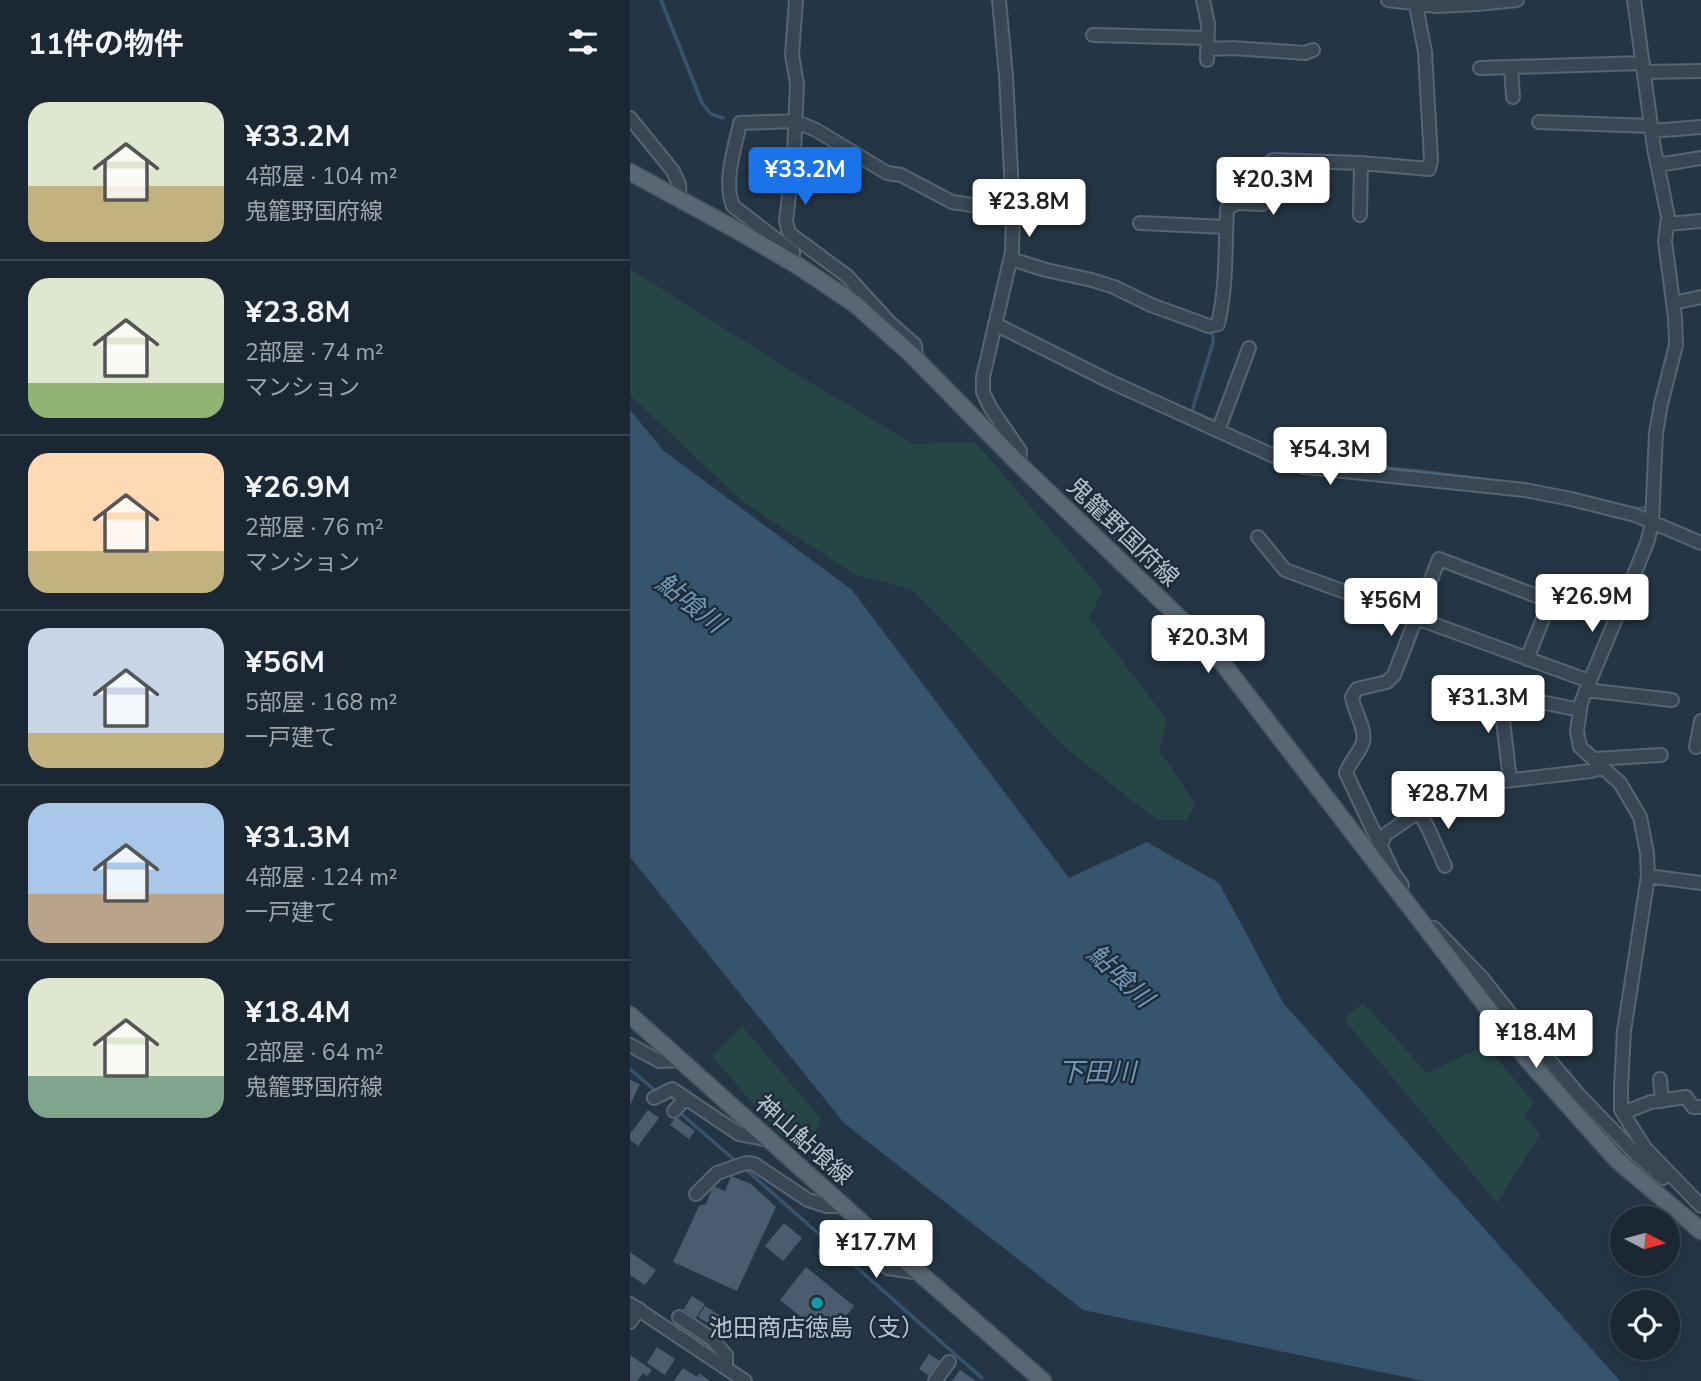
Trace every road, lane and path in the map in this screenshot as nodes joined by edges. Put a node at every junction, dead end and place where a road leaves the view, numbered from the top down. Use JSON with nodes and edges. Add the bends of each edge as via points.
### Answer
{"nodes":[{"id":1,"x":796,"y":0,"type":"edge"},
{"id":2,"x":999,"y":0,"type":"edge"},
{"id":3,"x":1203,"y":0,"type":"edge"},
{"id":4,"x":1388,"y":0,"type":"edge"},
{"id":5,"x":1517,"y":0,"type":"edge"},
{"id":6,"x":1634,"y":0,"type":"edge"},
{"id":7,"x":1415,"y":1,"type":"edge"},
{"id":8,"x":1093,"y":35,"type":"dead end"},
{"id":9,"x":1207,"y":49,"type":"junction"},
{"id":10,"x":1313,"y":50,"type":"dead end"},
{"id":11,"x":1511,"y":67,"type":"junction"},
{"id":12,"x":1480,"y":68,"type":"dead end"},
{"id":13,"x":1643,"y":68,"type":"junction"},
{"id":14,"x":1701,"y":71,"type":"edge"},
{"id":15,"x":1513,"y":97,"type":"dead end"},
{"id":16,"x":630,"y":118,"type":"edge"},
{"id":17,"x":795,"y":121,"type":"junction"},
{"id":18,"x":1539,"y":122,"type":"dead end"},
{"id":19,"x":1701,"y":127,"type":"edge"},
{"id":20,"x":1651,"y":128,"type":"junction"},
{"id":21,"x":1701,"y":158,"type":"edge"},
{"id":22,"x":1361,"y":163,"type":"junction"},
{"id":23,"x":1658,"y":165,"type":"junction"},
{"id":24,"x":630,"y":172,"type":"edge"},
{"id":25,"x":680,"y":199,"type":"junction"},
{"id":26,"x":1013,"y":212,"type":"junction"},
{"id":27,"x":1360,"y":215,"type":"dead end"},
{"id":28,"x":1701,"y":221,"type":"edge"},
{"id":29,"x":1140,"y":223,"type":"dead end"},
{"id":30,"x":1667,"y":224,"type":"junction"},
{"id":31,"x":1226,"y":228,"type":"junction"},
{"id":32,"x":1011,"y":258,"type":"junction"},
{"id":33,"x":793,"y":263,"type":"junction"},
{"id":34,"x":1701,"y":298,"type":"edge"},
{"id":35,"x":1673,"y":303,"type":"junction"},
{"id":36,"x":995,"y":324,"type":"junction"},
{"id":37,"x":1249,"y":348,"type":"dead end"},
{"id":38,"x":916,"y":359,"type":"junction"},
{"id":39,"x":1218,"y":431,"type":"junction"},
{"id":40,"x":1019,"y":464,"type":"junction"},
{"id":41,"x":1652,"y":523,"type":"junction"},
{"id":42,"x":1258,"y":537,"type":"dead end"},
{"id":43,"x":1701,"y":543,"type":"edge"},
{"id":44,"x":1417,"y":619,"type":"junction"},
{"id":45,"x":1527,"y":659,"type":"junction"},
{"id":46,"x":1499,"y":686,"type":"dead end"},
{"id":47,"x":1587,"y":686,"type":"junction"},
{"id":48,"x":1672,"y":700,"type":"dead end"},
{"id":49,"x":1501,"y":706,"type":"junction"},
{"id":50,"x":1580,"y":710,"type":"junction"},
{"id":51,"x":1701,"y":721,"type":"edge"},
{"id":52,"x":1696,"y":747,"type":"dead end"},
{"id":53,"x":1661,"y":755,"type":"dead end"},
{"id":54,"x":1599,"y":764,"type":"junction"},
{"id":55,"x":1510,"y":780,"type":"junction"},
{"id":56,"x":1419,"y":812,"type":"junction"},
{"id":57,"x":1381,"y":844,"type":"junction"},
{"id":58,"x":1445,"y":866,"type":"dead end"},
{"id":59,"x":1648,"y":876,"type":"junction"},
{"id":60,"x":1701,"y":883,"type":"edge"},
{"id":61,"x":1411,"y":909,"type":"junction"},
{"id":62,"x":630,"y":1015,"type":"edge"},
{"id":63,"x":630,"y":1045,"type":"edge"},
{"id":64,"x":681,"y":1060,"type":"junction"},
{"id":65,"x":1660,"y":1079,"type":"dead end"},
{"id":66,"x":654,"y":1098,"type":"dead end"},
{"id":67,"x":686,"y":1098,"type":"junction"},
{"id":68,"x":1662,"y":1101,"type":"junction"},
{"id":69,"x":1701,"y":1107,"type":"edge"},
{"id":70,"x":674,"y":1111,"type":"dead end"},
{"id":71,"x":1623,"y":1113,"type":"junction"},
{"id":72,"x":772,"y":1141,"type":"junction"},
{"id":73,"x":1685,"y":1191,"type":"junction"},
{"id":74,"x":696,"y":1194,"type":"dead end"},
{"id":75,"x":843,"y":1206,"type":"junction"},
{"id":76,"x":1701,"y":1206,"type":"edge"},
{"id":77,"x":1701,"y":1231,"type":"edge"},
{"id":78,"x":827,"y":1252,"type":"dead end"},
{"id":79,"x":922,"y":1273,"type":"junction"},
{"id":80,"x":634,"y":1307,"type":"edge"},
{"id":81,"x":679,"y":1317,"type":"dead end"},
{"id":82,"x":630,"y":1322,"type":"edge"},
{"id":83,"x":949,"y":1362,"type":"dead end"},
{"id":84,"x":726,"y":1368,"type":"junction"},
{"id":85,"x":745,"y":1381,"type":"edge"},
{"id":86,"x":935,"y":1381,"type":"edge"},
{"id":87,"x":1043,"y":1381,"type":"edge"}],
"edges":[{"from":1,"to":17,"type":"street","via":[[792,55],[797,84]]},
{"from":2,"to":26,"type":"street"},
{"from":3,"to":9,"type":"street"},
{"from":4,"to":7,"type":"street"},
{"from":5,"to":7,"type":"street","via":[[1436,6]]},
{"from":6,"to":13,"type":"street"},
{"from":7,"to":22,"type":"street","via":[[1425,52],[1429,169]]},
{"from":8,"to":9,"type":"street"},
{"from":9,"to":10,"type":"street"},
{"from":11,"to":12,"type":"street"},
{"from":11,"to":13,"type":"street"},
{"from":11,"to":15,"type":"street"},
{"from":13,"to":14,"type":"street"},
{"from":13,"to":20,"type":"street"},
{"from":16,"to":25,"type":"street","via":[[673,171]]},
{"from":17,"to":26,"type":"street","via":[[887,173],[901,175],[952,202]]},
{"from":17,"to":33,"type":"street","via":[[740,123],[729,196],[733,206],[793,252]]},
{"from":17,"to":38,"type":"street","via":[[786,220],[789,233],[847,276],[915,345]]},
{"from":18,"to":20,"type":"street"},
{"from":19,"to":20,"type":"street"},
{"from":20,"to":23,"type":"street"},
{"from":21,"to":23,"type":"street"},
{"from":22,"to":27,"type":"street"},
{"from":22,"to":31,"type":"street","via":[[1273,160],[1267,165],[1262,204],[1237,203],[1227,209]]},
{"from":23,"to":30,"type":"street"},
{"from":24,"to":25,"type":"main road","name":"鬼籠野国府線"},
{"from":25,"to":33,"type":"main road","name":"鬼籠野国府線"},
{"from":26,"to":32,"type":"street"},
{"from":28,"to":30,"type":"street"},
{"from":29,"to":31,"type":"street"},
{"from":30,"to":35,"type":"street"},
{"from":31,"to":32,"type":"street","via":[[1221,312],[1218,324],[1209,326],[1151,306],[1114,287]]},
{"from":32,"to":36,"type":"street"},
{"from":33,"to":38,"type":"main road","name":"鬼籠野国府線","via":[[855,304]]},
{"from":34,"to":35,"type":"street"},
{"from":35,"to":41,"type":"street","via":[[1676,345],[1656,433]]},
{"from":36,"to":39,"type":"street"},
{"from":36,"to":40,"type":"street","via":[[983,392],[1020,451]]},
{"from":37,"to":39,"type":"street"},
{"from":38,"to":40,"type":"main road","name":"鬼籠野国府線"},
{"from":39,"to":41,"type":"street","via":[[1305,467],[1525,490]]},
{"from":40,"to":61,"type":"main road","name":"鬼籠野国府線","via":[[1211,648]]},
{"from":41,"to":43,"type":"street"},
{"from":41,"to":47,"type":"street"},
{"from":42,"to":44,"type":"street","via":[[1285,570]]},
{"from":44,"to":45,"type":"street"},
{"from":44,"to":45,"type":"street","via":[[1438,559],[1550,601]]},
{"from":44,"to":57,"type":"street","via":[[1394,675],[1387,682],[1357,689],[1352,697],[1363,744],[1346,773]]},
{"from":45,"to":47,"type":"street"},
{"from":46,"to":49,"type":"street"},
{"from":47,"to":48,"type":"street"},
{"from":47,"to":50,"type":"street"},
{"from":49,"to":50,"type":"street","via":[[1546,703]]},
{"from":49,"to":55,"type":"street"},
{"from":50,"to":54,"type":"street","via":[[1580,747]]},
{"from":51,"to":52,"type":"street"},
{"from":53,"to":54,"type":"street"},
{"from":54,"to":55,"type":"street","via":[[1591,771]]},
{"from":54,"to":59,"type":"street","via":[[1620,783],[1640,817]]},
{"from":55,"to":56,"type":"street","via":[[1468,785]]},
{"from":56,"to":57,"type":"street","via":[[1385,834]]},
{"from":56,"to":58,"type":"street"},
{"from":57,"to":61,"type":"street","via":[[1412,900]]},
{"from":59,"to":60,"type":"street"},
{"from":59,"to":71,"type":"street","via":[[1624,1031]]},
{"from":61,"to":73,"type":"street","via":[[1483,979],[1588,1105],[1636,1154]]},
{"from":61,"to":77,"type":"main road","name":"鬼籠野国府線","via":[[1526,1058],[1617,1160]]},
{"from":62,"to":64,"type":"main road","name":"神山鮎喰線"},
{"from":63,"to":64,"type":"street","via":[[659,1061]]},
{"from":64,"to":72,"type":"main road","name":"神山鮎喰線"},
{"from":65,"to":68,"type":"street"},
{"from":66,"to":67,"type":"street","via":[[672,1088]]},
{"from":67,"to":70,"type":"street"},
{"from":67,"to":72,"type":"street","via":[[739,1134]]},
{"from":68,"to":69,"type":"street","via":[[1686,1097],[1693,1107]]},
{"from":68,"to":71,"type":"street"},
{"from":71,"to":73,"type":"street","via":[[1645,1148]]},
{"from":72,"to":75,"type":"main road","name":"神山鮎喰線"},
{"from":73,"to":76,"type":"street"},
{"from":74,"to":75,"type":"street","via":[[717,1173],[746,1163],[808,1199]]},
{"from":75,"to":79,"type":"main road","name":"神山鮎喰線"},
{"from":78,"to":79,"type":"street","via":[[838,1242],[845,1243],[888,1268]]},
{"from":79,"to":87,"type":"main road","name":"神山鮎喰線"},
{"from":80,"to":82,"type":"street"},
{"from":80,"to":84,"type":"street"},
{"from":81,"to":84,"type":"street","via":[[712,1339],[726,1355]]},
{"from":83,"to":86,"type":"street"},
{"from":84,"to":85,"type":"street"}]}
